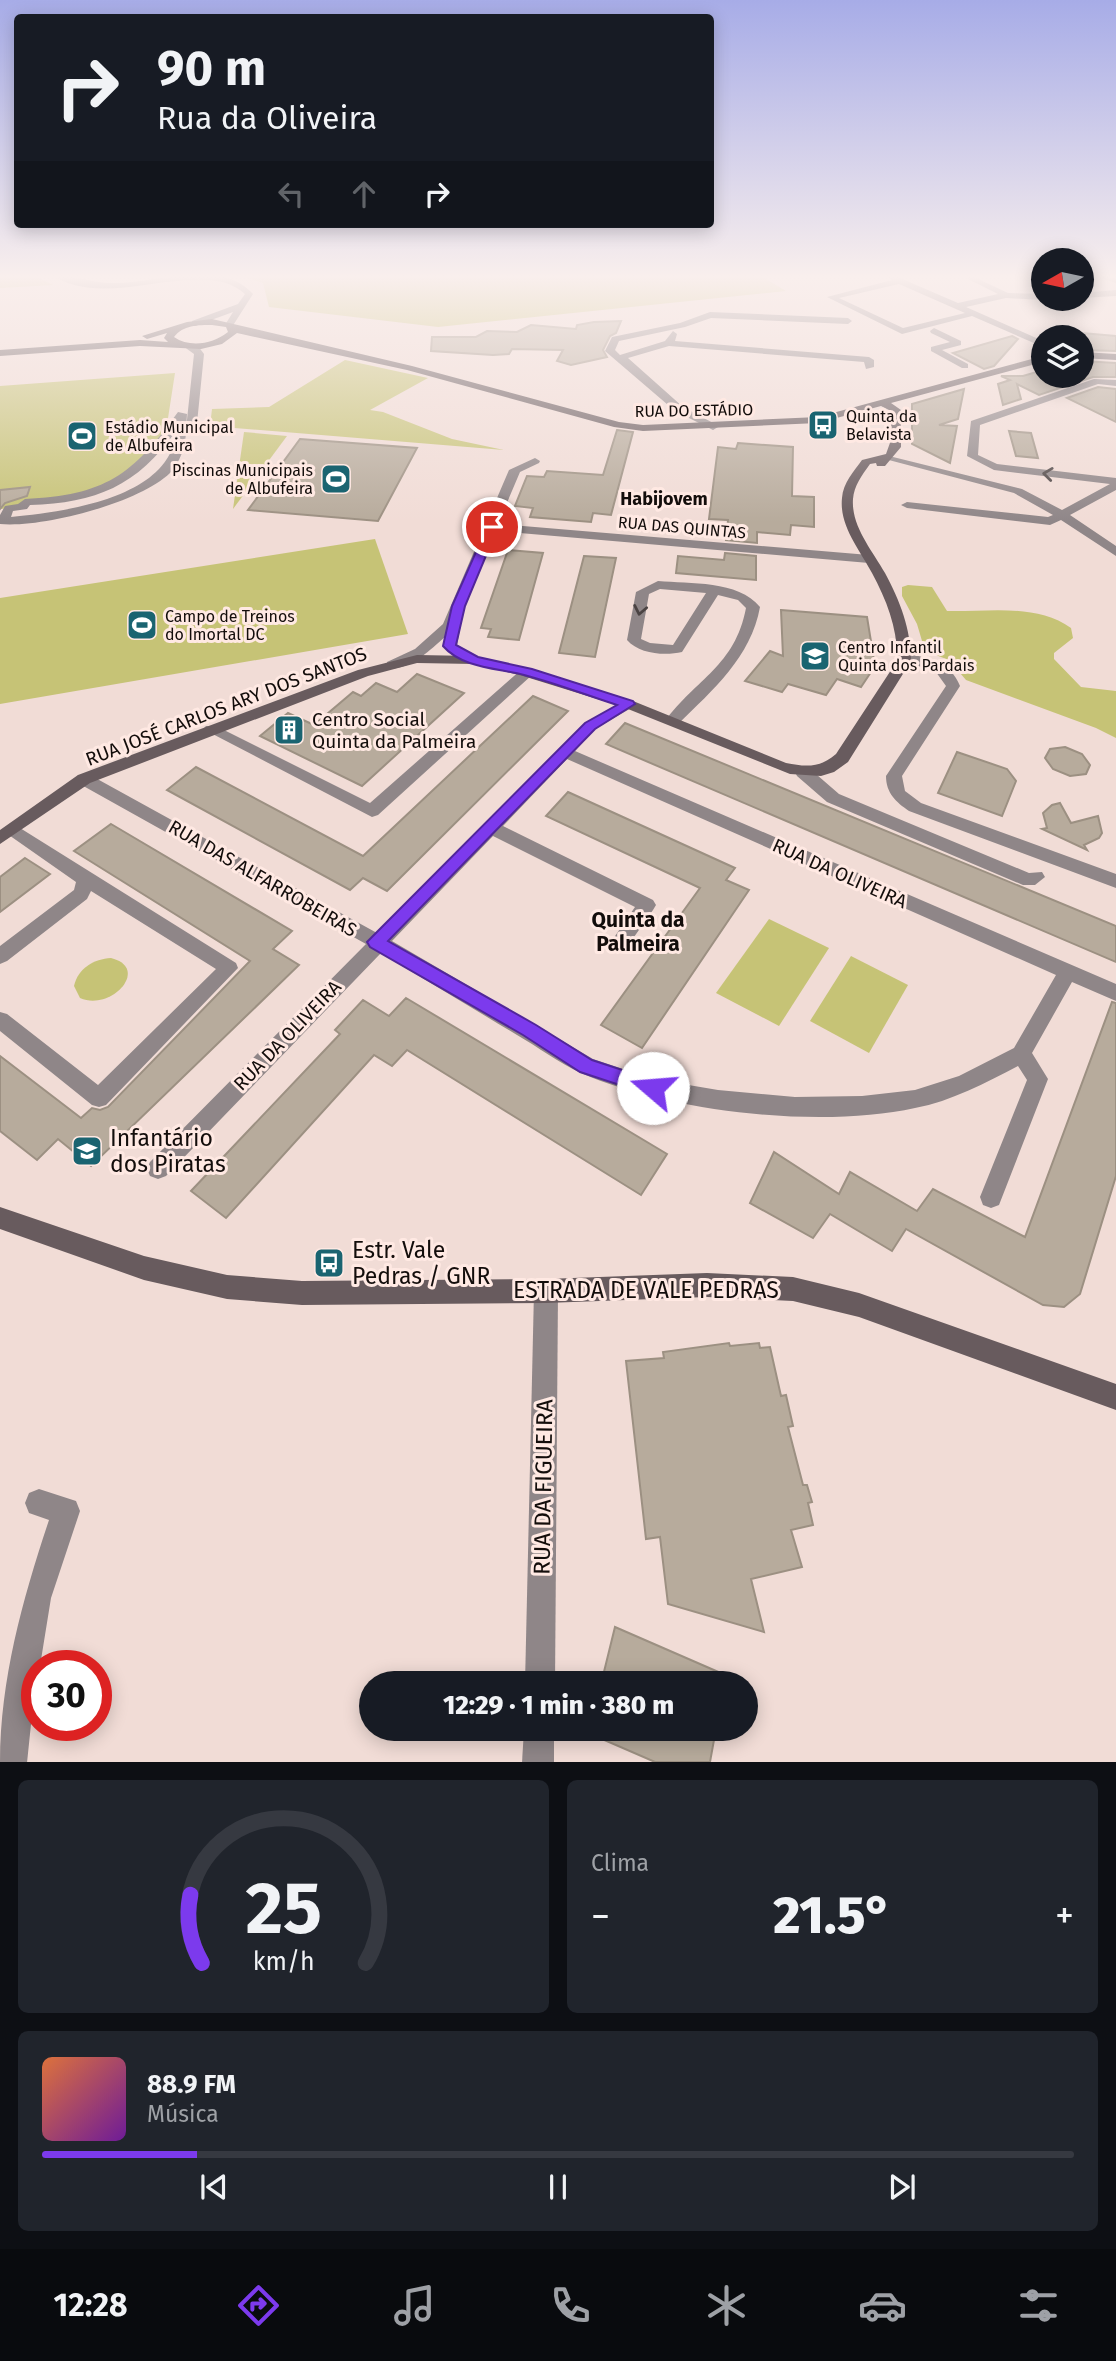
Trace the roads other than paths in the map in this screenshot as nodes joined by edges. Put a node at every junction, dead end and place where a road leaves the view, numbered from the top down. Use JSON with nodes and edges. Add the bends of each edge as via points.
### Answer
{"nodes":[{"id":1,"x":197,"y":357,"type":"edge"},
{"id":2,"x":358,"y":357,"type":"edge"},
{"id":3,"x":617,"y":357,"type":"edge"},
{"id":4,"x":623,"y":357,"type":"edge"},
{"id":5,"x":836,"y":357,"type":"edge"},
{"id":6,"x":948,"y":357,"type":"edge"},
{"id":7,"x":1031,"y":362,"type":"edge"},
{"id":8,"x":965,"y":366,"type":"dead end"},
{"id":9,"x":627,"y":367,"type":"junction"},
{"id":10,"x":869,"y":367,"type":"dead end"},
{"id":11,"x":1116,"y":383,"type":"edge"},
{"id":12,"x":883,"y":403,"type":"junction"},
{"id":13,"x":679,"y":410,"type":"junction"},
{"id":14,"x":713,"y":427,"type":"junction"},
{"id":15,"x":686,"y":428,"type":"junction"},
{"id":16,"x":889,"y":457,"type":"junction"},
{"id":17,"x":536,"y":461,"type":"dead end"},
{"id":18,"x":1116,"y":483,"type":"edge"},
{"id":19,"x":907,"y":505,"type":"dead end"},
{"id":20,"x":1062,"y":515,"type":"junction"},
{"id":21,"x":1,"y":524,"type":"edge"},
{"id":22,"x":492,"y":527,"type":"junction"},
{"id":23,"x":1116,"y":552,"type":"edge"},
{"id":24,"x":869,"y":559,"type":"junction"},
{"id":25,"x":715,"y":590,"type":"junction"},
{"id":26,"x":458,"y":606,"type":"junction"},
{"id":27,"x":905,"y":657,"type":"junction"},
{"id":28,"x":474,"y":660,"type":"junction"},
{"id":29,"x":393,"y":665,"type":"junction"},
{"id":30,"x":527,"y":672,"type":"junction"},
{"id":31,"x":603,"y":694,"type":"junction"},
{"id":32,"x":628,"y":704,"type":"junction"},
{"id":33,"x":673,"y":721,"type":"junction"},
{"id":34,"x":590,"y":726,"type":"junction"},
{"id":35,"x":211,"y":729,"type":"junction"},
{"id":36,"x":564,"y":752,"type":"junction"},
{"id":37,"x":803,"y":772,"type":"junction"},
{"id":38,"x":85,"y":779,"type":"junction"},
{"id":39,"x":490,"y":827,"type":"junction"},
{"id":40,"x":6,"y":834,"type":"edge"},
{"id":41,"x":1036,"y":877,"type":"dead end"},
{"id":42,"x":86,"y":880,"type":"junction"},
{"id":43,"x":1116,"y":881,"type":"edge"},
{"id":44,"x":376,"y":942,"type":"junction"},
{"id":45,"x":620,"y":942,"type":"dead end"},
{"id":46,"x":0,"y":956,"type":"edge"},
{"id":47,"x":1067,"y":972,"type":"junction"},
{"id":48,"x":1116,"y":993,"type":"edge"},
{"id":49,"x":0,"y":1020,"type":"edge"},
{"id":50,"x":1021,"y":1054,"type":"junction"},
{"id":51,"x":158,"y":1168,"type":"dead end"},
{"id":52,"x":991,"y":1197,"type":"dead end"},
{"id":53,"x":0,"y":1218,"type":"edge"},
{"id":54,"x":546,"y":1291,"type":"junction"},
{"id":55,"x":1109,"y":1389,"type":"edge"},
{"id":56,"x":39,"y":1503,"type":"dead end"},
{"id":57,"x":540,"y":1671,"type":"edge"},
{"id":58,"x":8,"y":1708,"type":"edge"},
{"id":59,"x":539,"y":1741,"type":"edge"},
{"id":60,"x":11,"y":1762,"type":"edge"},
{"id":61,"x":538,"y":1762,"type":"edge"}],
"edges":[{"from":1,"to":21,"type":"street","via":[[188,446],[177,466],[157,483],[106,508],[71,517]]},
{"from":2,"to":15,"type":"street","name":"RUA DO ESTÁDIO","via":[[618,425]]},
{"from":3,"to":9,"type":"street"},
{"from":4,"to":9,"type":"street"},
{"from":5,"to":10,"type":"street","via":[[869,360]]},
{"from":6,"to":8,"type":"street"},
{"from":7,"to":12,"type":"street","name":"RUA DO ESTÁDIO"},
{"from":9,"to":13,"type":"street"},
{"from":18,"to":11,"type":"street","one_way":true,"via":[[994,467],[972,456],[975,423],[1097,381]]},
{"from":12,"to":14,"type":"street","name":"RUA DO ESTÁDIO","via":[[794,423]]},
{"from":12,"to":16,"type":"street","via":[[896,410],[897,445]]},
{"from":13,"to":14,"type":"street"},
{"from":13,"to":15,"type":"street"},
{"from":14,"to":15,"type":"street","name":"RUA DO ESTÁDIO"},
{"from":16,"to":20,"type":"street","via":[[1018,491]]},
{"from":16,"to":24,"type":"street","via":[[859,472],[847,495],[846,510]]},
{"from":17,"to":22,"type":"street","name":"RUA JOSÉ CARLOS ARY DOS SANTOS","via":[[515,470]]},
{"from":18,"to":20,"type":"street"},
{"from":19,"to":20,"type":"street","via":[[1036,521]]},
{"from":20,"to":23,"type":"street"},
{"from":21,"to":21,"type":"street","via":[[84,510],[145,484],[178,452],[182,414],[152,456],[125,478],[92,494],[25,502],[23,507],[9,508]]},
{"from":22,"to":24,"type":"street","name":"RUA DAS QUINTAS"},
{"from":22,"to":26,"type":"street","name":"RUA JOSÉ CARLOS ARY DOS SANTOS"},
{"from":24,"to":27,"type":"street","via":[[900,621]]},
{"from":25,"to":25,"type":"street","one_way":true,"via":[[658,585],[643,592],[634,640],[638,645],[677,649]]},
{"from":25,"to":33,"type":"street","via":[[743,597],[753,607],[752,624],[738,648]]},
{"from":26,"to":28,"type":"street","name":"RUA JOSÉ CARLOS ARY DOS SANTOS","via":[[450,646]]},
{"from":26,"to":29,"type":"street","name":"RUA JOSÉ CARLOS ARY DOS SANTOS","via":[[449,626],[421,652]]},
{"from":27,"to":37,"type":"street","via":[[842,758],[833,767]]},
{"from":27,"to":43,"type":"street","via":[[942,670],[953,686],[894,776],[893,788],[899,797],[915,807]]},
{"from":28,"to":29,"type":"street","via":[[427,658]]},
{"from":28,"to":30,"type":"street"},
{"from":29,"to":35,"type":"street","name":"RUA JOSÉ CARLOS ARY DOS SANTOS"},
{"from":30,"to":31,"type":"street"},
{"from":30,"to":35,"type":"street","via":[[372,811]]},
{"from":31,"to":32,"type":"street"},
{"from":31,"to":34,"type":"street"},
{"from":32,"to":33,"type":"street"},
{"from":32,"to":34,"type":"street"},
{"from":33,"to":37,"type":"street"},
{"from":34,"to":36,"type":"street","name":"RUA DA OLIVEIRA"},
{"from":35,"to":38,"type":"street","name":"RUA JOSÉ CARLOS ARY DOS SANTOS"},
{"from":36,"to":39,"type":"street","name":"RUA DA OLIVEIRA"},
{"from":36,"to":47,"type":"street","name":"RUA DA OLIVEIRA"},
{"from":37,"to":41,"type":"street","via":[[833,798],[1029,880]]},
{"from":38,"to":40,"type":"street","name":"RUA JOSÉ CARLOS ARY DOS SANTOS"},
{"from":38,"to":44,"type":"street","name":"RUA DAS ALFARROBEIRAS"},
{"from":39,"to":44,"type":"street","name":"RUA DA OLIVEIRA"},
{"from":39,"to":45,"type":"street","via":[[647,905]]},
{"from":40,"to":42,"type":"street"},
{"from":42,"to":46,"type":"street","via":[[81,894]]},
{"from":42,"to":49,"type":"street","via":[[229,968],[99,1098]]},
{"from":44,"to":50,"type":"street","name":"RUA DAS ALFARROBEIRAS","via":[[587,1066],[653,1088],[794,1107],[862,1105],[915,1099],[964,1084]]},
{"from":44,"to":51,"type":"street","name":"RUA DA OLIVEIRA"},
{"from":47,"to":48,"type":"street","name":"RUA DA OLIVEIRA"},
{"from":47,"to":50,"type":"street"},
{"from":50,"to":52,"type":"street","via":[[1038,1079]]},
{"from":53,"to":54,"type":"street","name":"ESTRADA DE VALE PEDRAS","via":[[144,1268],[227,1287],[302,1293]]},
{"from":54,"to":55,"type":"street","name":"ESTRADA DE VALE PEDRAS","via":[[707,1285],[793,1289],[859,1305]]},
{"from":54,"to":57,"type":"street","name":"RUA DA FIGUEIRA"},
{"from":56,"to":58,"type":"street","via":[[66,1511]]},
{"from":58,"to":60,"type":"street"},
{"from":59,"to":61,"type":"street"}]}
